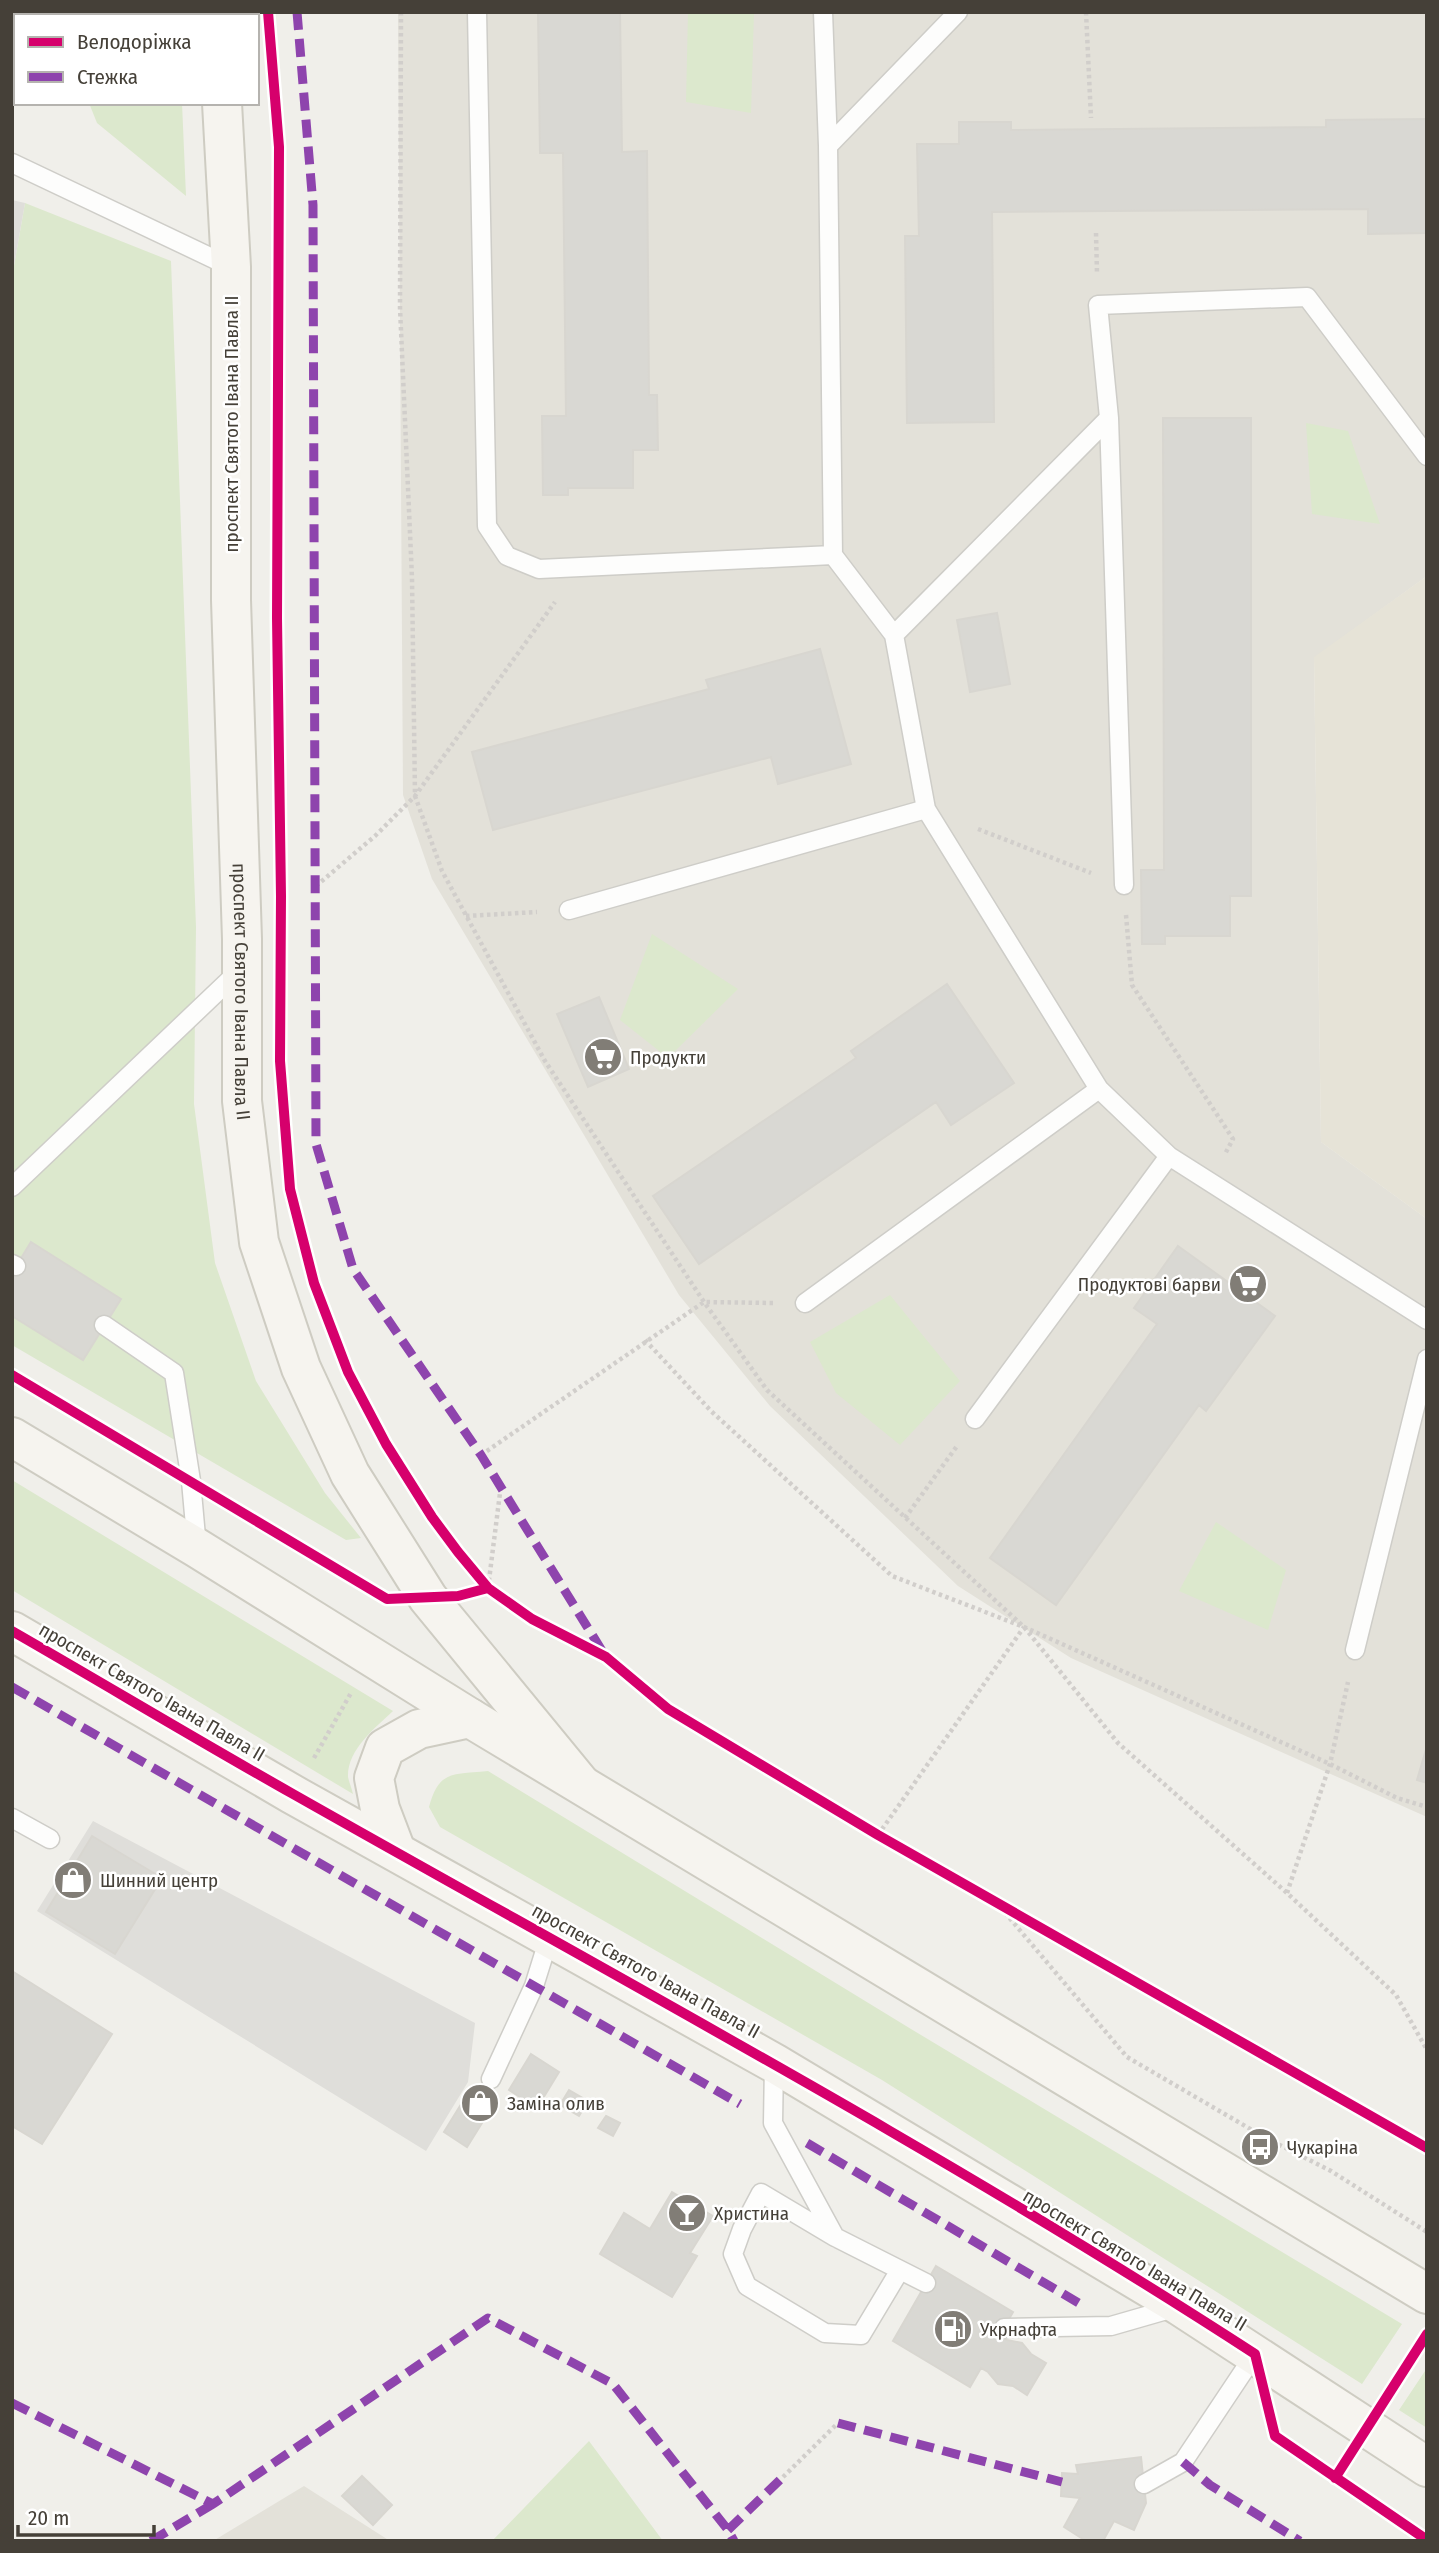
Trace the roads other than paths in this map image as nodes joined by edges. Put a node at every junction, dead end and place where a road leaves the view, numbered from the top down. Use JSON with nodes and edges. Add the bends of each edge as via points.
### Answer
{"nodes":[{"id":1,"x":477,"y":12,"type":"edge"},
{"id":2,"x":823,"y":12,"type":"edge"},
{"id":3,"x":958,"y":12,"type":"edge"},
{"id":4,"x":222,"y":105,"type":"edge"},
{"id":5,"x":828,"y":146,"type":"junction"},
{"id":6,"x":12,"y":163,"type":"edge"},
{"id":7,"x":231,"y":267,"type":"junction"},
{"id":8,"x":1109,"y":418,"type":"junction"},
{"id":9,"x":1427,"y":456,"type":"edge"},
{"id":10,"x":834,"y":555,"type":"junction"},
{"id":11,"x":894,"y":635,"type":"junction"},
{"id":12,"x":926,"y":808,"type":"junction"},
{"id":13,"x":1124,"y":886,"type":"road end"},
{"id":14,"x":569,"y":910,"type":"road end"},
{"id":15,"x":242,"y":969,"type":"junction"},
{"id":16,"x":1099,"y":1089,"type":"junction"},
{"id":17,"x":1169,"y":1156,"type":"junction"},
{"id":18,"x":12,"y":1187,"type":"edge"},
{"id":19,"x":805,"y":1303,"type":"road end"},
{"id":20,"x":1427,"y":1320,"type":"edge"},
{"id":21,"x":104,"y":1325,"type":"dead end"},
{"id":22,"x":1427,"y":1359,"type":"edge"},
{"id":23,"x":975,"y":1419,"type":"road end"},
{"id":24,"x":12,"y":1437,"type":"edge"},
{"id":25,"x":197,"y":1548,"type":"junction"},
{"id":26,"x":12,"y":1631,"type":"edge"},
{"id":27,"x":1355,"y":1650,"type":"road end"},
{"id":28,"x":470,"y":1718,"type":"junction"},
{"id":29,"x":580,"y":1783,"type":"junction"},
{"id":30,"x":12,"y":1818,"type":"edge"},
{"id":31,"x":50,"y":1839,"type":"dead end"},
{"id":32,"x":396,"y":1851,"type":"junction"},
{"id":33,"x":549,"y":1938,"type":"junction"},
{"id":34,"x":774,"y":2063,"type":"junction"},
{"id":35,"x":491,"y":2079,"type":"dead end"},
{"id":36,"x":835,"y":2237,"type":"junction"},
{"id":37,"x":900,"y":2270,"type":"junction"},
{"id":38,"x":926,"y":2283,"type":"dead end"},
{"id":39,"x":1427,"y":2294,"type":"edge"},
{"id":40,"x":1180,"y":2306,"type":"junction"},
{"id":41,"x":1004,"y":2328,"type":"dead end"},
{"id":42,"x":1255,"y":2354,"type":"junction"},
{"id":43,"x":1427,"y":2467,"type":"edge"},
{"id":44,"x":1144,"y":2484,"type":"dead end"}],
"edges":[{"from":1,"to":10,"type":"lane","via":[[487,526],[507,556],[539,569]]},
{"from":2,"to":5,"type":"lane"},
{"from":3,"to":5,"type":"lane"},
{"from":4,"to":7,"type":"main road","name":"проспект Святого Івана Павла II"},
{"from":5,"to":10,"type":"lane"},
{"from":6,"to":7,"type":"lane"},
{"from":7,"to":15,"type":"main road","name":"проспект Святого Івана Павла II","via":[[231,600]]},
{"from":8,"to":9,"type":"lane","via":[[1098,305],[1307,297]]},
{"from":8,"to":11,"type":"lane"},
{"from":8,"to":13,"type":"lane"},
{"from":10,"to":11,"type":"lane"},
{"from":11,"to":12,"type":"lane"},
{"from":12,"to":14,"type":"lane"},
{"from":12,"to":16,"type":"lane"},
{"from":15,"to":18,"type":"lane"},
{"from":15,"to":29,"type":"main road","name":"проспект Святого Івана Павла II","via":[[242,1101],[259,1242],[301,1368],[350,1474],[428,1598]]},
{"from":16,"to":17,"type":"lane"},
{"from":16,"to":19,"type":"lane"},
{"from":17,"to":20,"type":"lane"},
{"from":17,"to":23,"type":"lane"},
{"from":21,"to":25,"type":"lane","via":[[174,1373]]},
{"from":22,"to":27,"type":"lane"},
{"from":24,"to":25,"type":"main road","name":"проспект Святого Івана Павла II"},
{"from":25,"to":28,"type":"main road","name":"проспект Святого Івана Павла II"},
{"from":26,"to":32,"type":"main road","name":"проспект Святого Івана Павла II"},
{"from":28,"to":29,"type":"main road","name":"проспект Святого Івана Павла II"},
{"from":28,"to":32,"type":"main road","via":[[419,1729],[385,1748],[374,1778]]},
{"from":29,"to":39,"type":"main road","name":"проспект Святого Івана Павла II"},
{"from":30,"to":31,"type":"lane"},
{"from":32,"to":33,"type":"main road","name":"проспект Святого Івана Павла II"},
{"from":33,"to":34,"type":"main road","name":"проспект Святого Івана Павла II"},
{"from":33,"to":35,"type":"lane","via":[[534,1986]]},
{"from":34,"to":36,"type":"lane","via":[[773,2123]]},
{"from":34,"to":40,"type":"main road","name":"проспект Святого Івана Павла II"},
{"from":36,"to":37,"type":"lane"},
{"from":36,"to":37,"type":"lane","via":[[761,2193],[733,2254],[747,2286],[825,2333],[861,2334]]},
{"from":37,"to":38,"type":"lane"},
{"from":40,"to":41,"type":"lane","via":[[1111,2326]]},
{"from":40,"to":42,"type":"main road","name":"проспект Святого Івана Павла II"},
{"from":42,"to":43,"type":"main road","name":"проспект Святого Івана Павла II","via":[[1375,2414]]},
{"from":42,"to":44,"type":"lane","via":[[1183,2462]]}]}
